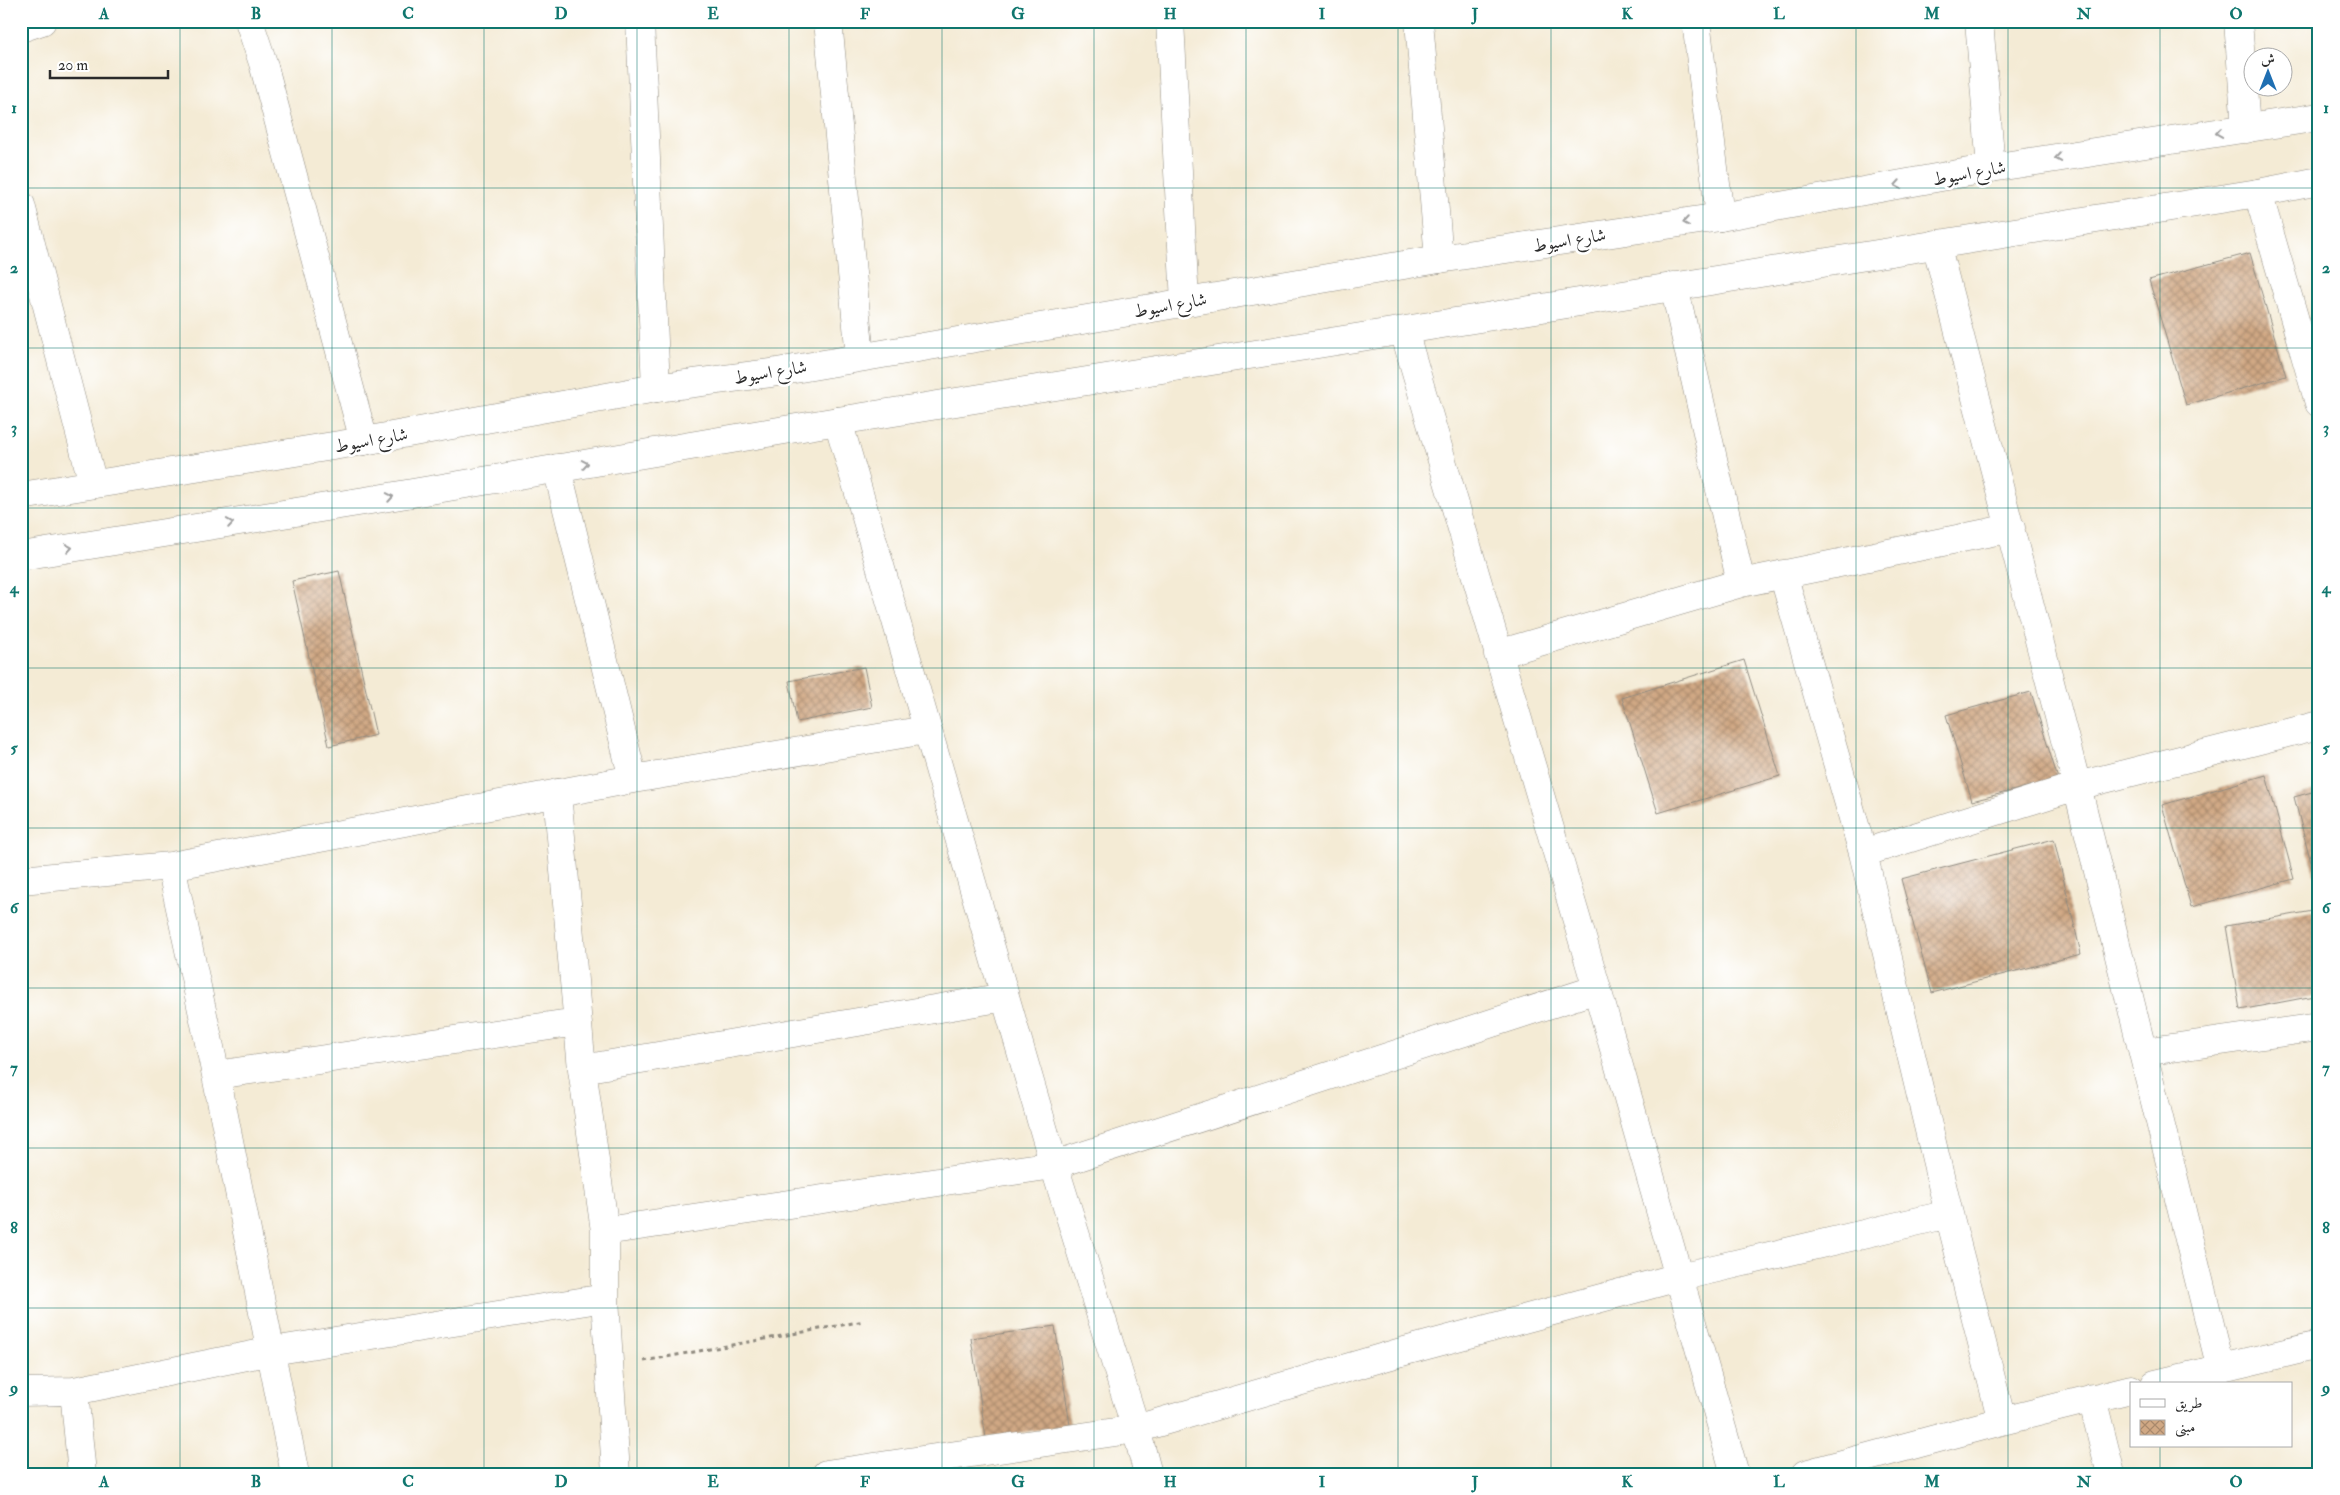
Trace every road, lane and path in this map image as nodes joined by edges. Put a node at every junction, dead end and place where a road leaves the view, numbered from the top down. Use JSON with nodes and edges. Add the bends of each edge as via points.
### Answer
{"nodes":[{"id":1,"x":42,"y":21,"type":"edge"},
{"id":2,"x":249,"y":21,"type":"edge"},
{"id":3,"x":640,"y":21,"type":"edge"},
{"id":4,"x":828,"y":21,"type":"edge"},
{"id":5,"x":1170,"y":21,"type":"edge"},
{"id":6,"x":1419,"y":21,"type":"edge"},
{"id":7,"x":1696,"y":21,"type":"edge"},
{"id":8,"x":1979,"y":21,"type":"edge"},
{"id":9,"x":2238,"y":21,"type":"edge"},
{"id":10,"x":21,"y":28,"type":"edge"},
{"id":11,"x":2319,"y":117,"type":"edge"},
{"id":12,"x":2246,"y":129,"type":"junction"},
{"id":13,"x":1991,"y":168,"type":"junction"},
{"id":14,"x":2319,"y":182,"type":"edge"},
{"id":15,"x":2258,"y":193,"type":"junction"},
{"id":16,"x":21,"y":205,"type":"edge"},
{"id":17,"x":1720,"y":217,"type":"junction"},
{"id":18,"x":1936,"y":244,"type":"junction"},
{"id":19,"x":1439,"y":260,"type":"junction"},
{"id":20,"x":1674,"y":286,"type":"junction"},
{"id":21,"x":1185,"y":302,"type":"junction"},
{"id":22,"x":1404,"y":332,"type":"junction"},
{"id":23,"x":860,"y":357,"type":"junction"},
{"id":24,"x":656,"y":388,"type":"junction"},
{"id":25,"x":2319,"y":403,"type":"edge"},
{"id":26,"x":838,"y":421,"type":"junction"},
{"id":27,"x":364,"y":441,"type":"junction"},
{"id":28,"x":557,"y":468,"type":"junction"},
{"id":29,"x":93,"y":484,"type":"junction"},
{"id":30,"x":21,"y":496,"type":"edge"},
{"id":31,"x":2011,"y":528,"type":"junction"},
{"id":32,"x":21,"y":556,"type":"edge"},
{"id":33,"x":1783,"y":574,"type":"junction"},
{"id":34,"x":1741,"y":584,"type":"junction"},
{"id":35,"x":1498,"y":654,"type":"junction"},
{"id":36,"x":2319,"y":725,"type":"edge"},
{"id":37,"x":926,"y":730,"type":"junction"},
{"id":38,"x":633,"y":778,"type":"junction"},
{"id":39,"x":2077,"y":786,"type":"junction"},
{"id":40,"x":557,"y":793,"type":"junction"},
{"id":41,"x":1863,"y":853,"type":"junction"},
{"id":42,"x":171,"y":866,"type":"junction"},
{"id":43,"x":21,"y":880,"type":"edge"},
{"id":44,"x":1597,"y":989,"type":"junction"},
{"id":45,"x":1005,"y":997,"type":"junction"},
{"id":46,"x":576,"y":1022,"type":"junction"},
{"id":47,"x":2319,"y":1027,"type":"edge"},
{"id":48,"x":2143,"y":1052,"type":"junction"},
{"id":49,"x":582,"y":1069,"type":"junction"},
{"id":50,"x":216,"y":1075,"type":"junction"},
{"id":51,"x":1054,"y":1165,"type":"junction"},
{"id":52,"x":1949,"y":1214,"type":"junction"},
{"id":53,"x":605,"y":1232,"type":"junction"},
{"id":54,"x":1680,"y":1277,"type":"junction"},
{"id":55,"x":605,"y":1298,"type":"junction"},
{"id":56,"x":864,"y":1321,"type":"dead end"},
{"id":57,"x":2319,"y":1345,"type":"edge"},
{"id":58,"x":272,"y":1351,"type":"junction"},
{"id":59,"x":609,"y":1367,"type":"junction"},
{"id":60,"x":2221,"y":1369,"type":"junction"},
{"id":61,"x":2164,"y":1382,"type":"edge"},
{"id":62,"x":2130,"y":1389,"type":"edge"},
{"id":63,"x":74,"y":1391,"type":"junction"},
{"id":64,"x":21,"y":1392,"type":"edge"},
{"id":65,"x":2092,"y":1398,"type":"junction"},
{"id":66,"x":2002,"y":1421,"type":"junction"},
{"id":67,"x":1136,"y":1429,"type":"junction"},
{"id":68,"x":82,"y":1474,"type":"edge"},
{"id":69,"x":295,"y":1474,"type":"edge"},
{"id":70,"x":616,"y":1474,"type":"edge"},
{"id":71,"x":826,"y":1474,"type":"edge"},
{"id":72,"x":1148,"y":1474,"type":"edge"},
{"id":73,"x":1735,"y":1474,"type":"edge"},
{"id":74,"x":1805,"y":1474,"type":"edge"},
{"id":75,"x":2111,"y":1474,"type":"edge"}],
"edges":[{"from":1,"to":10,"type":"street"},
{"from":2,"to":27,"type":"street","via":[[266,72]]},
{"from":3,"to":24,"type":"street"},
{"from":4,"to":23,"type":"street"},
{"from":5,"to":21,"type":"street"},
{"from":6,"to":19,"type":"street"},
{"from":7,"to":17,"type":"street"},
{"from":8,"to":13,"type":"street"},
{"from":9,"to":12,"type":"street"},
{"from":11,"to":12,"type":"street","name":"شارع اسيوط"},
{"from":12,"to":13,"type":"street","name":"شارع اسيوط","one_way":true},
{"from":13,"to":17,"type":"street","name":"شارع اسيوط","one_way":true},
{"from":14,"to":15,"type":"street"},
{"from":15,"to":18,"type":"street"},
{"from":15,"to":25,"type":"street"},
{"from":16,"to":29,"type":"street"},
{"from":17,"to":19,"type":"street","name":"شارع اسيوط","one_way":true},
{"from":18,"to":20,"type":"street"},
{"from":18,"to":31,"type":"street"},
{"from":19,"to":21,"type":"street","name":"شارع اسيوط"},
{"from":20,"to":22,"type":"street"},
{"from":20,"to":34,"type":"street"},
{"from":21,"to":23,"type":"street","name":"شارع اسيوط"},
{"from":22,"to":26,"type":"street"},
{"from":22,"to":35,"type":"street"},
{"from":23,"to":24,"type":"street","name":"شارع اسيوط"},
{"from":24,"to":27,"type":"street","name":"شارع اسيوط"},
{"from":28,"to":26,"type":"street","one_way":true},
{"from":26,"to":37,"type":"street"},
{"from":27,"to":29,"type":"street","name":"شارع اسيوط"},
{"from":32,"to":28,"type":"street","one_way":true},
{"from":28,"to":38,"type":"street"},
{"from":29,"to":30,"type":"street","name":"شارع اسيوط"},
{"from":31,"to":33,"type":"street"},
{"from":31,"to":39,"type":"street"},
{"from":33,"to":34,"type":"street"},
{"from":33,"to":41,"type":"street"},
{"from":34,"to":35,"type":"street"},
{"from":35,"to":44,"type":"street"},
{"from":36,"to":39,"type":"street"},
{"from":37,"to":38,"type":"street"},
{"from":37,"to":45,"type":"street"},
{"from":38,"to":40,"type":"street"},
{"from":39,"to":41,"type":"street"},
{"from":39,"to":48,"type":"street"},
{"from":40,"to":42,"type":"street"},
{"from":40,"to":46,"type":"street"},
{"from":41,"to":52,"type":"street"},
{"from":42,"to":43,"type":"street"},
{"from":42,"to":50,"type":"street"},
{"from":44,"to":51,"type":"street"},
{"from":44,"to":54,"type":"street"},
{"from":45,"to":49,"type":"street"},
{"from":45,"to":51,"type":"street"},
{"from":46,"to":49,"type":"street"},
{"from":46,"to":50,"type":"street"},
{"from":47,"to":48,"type":"street"},
{"from":48,"to":60,"type":"street"},
{"from":49,"to":53,"type":"street"},
{"from":50,"to":58,"type":"street"},
{"from":51,"to":53,"type":"street"},
{"from":51,"to":67,"type":"street"},
{"from":52,"to":54,"type":"street"},
{"from":52,"to":66,"type":"street"},
{"from":53,"to":55,"type":"street"},
{"from":54,"to":67,"type":"street","via":[[1405,1351]]},
{"from":54,"to":73,"type":"street"},
{"from":55,"to":58,"type":"street"},
{"from":55,"to":59,"type":"street"},
{"from":56,"to":59,"type":"path"},
{"from":57,"to":60,"type":"street"},
{"from":58,"to":63,"type":"street"},
{"from":58,"to":69,"type":"street"},
{"from":59,"to":70,"type":"street"},
{"from":60,"to":61,"type":"street"},
{"from":62,"to":65,"type":"street"},
{"from":63,"to":64,"type":"street"},
{"from":63,"to":68,"type":"street"},
{"from":65,"to":66,"type":"street"},
{"from":65,"to":75,"type":"street"},
{"from":66,"to":74,"type":"street"},
{"from":67,"to":71,"type":"street"},
{"from":67,"to":72,"type":"street"}]}
